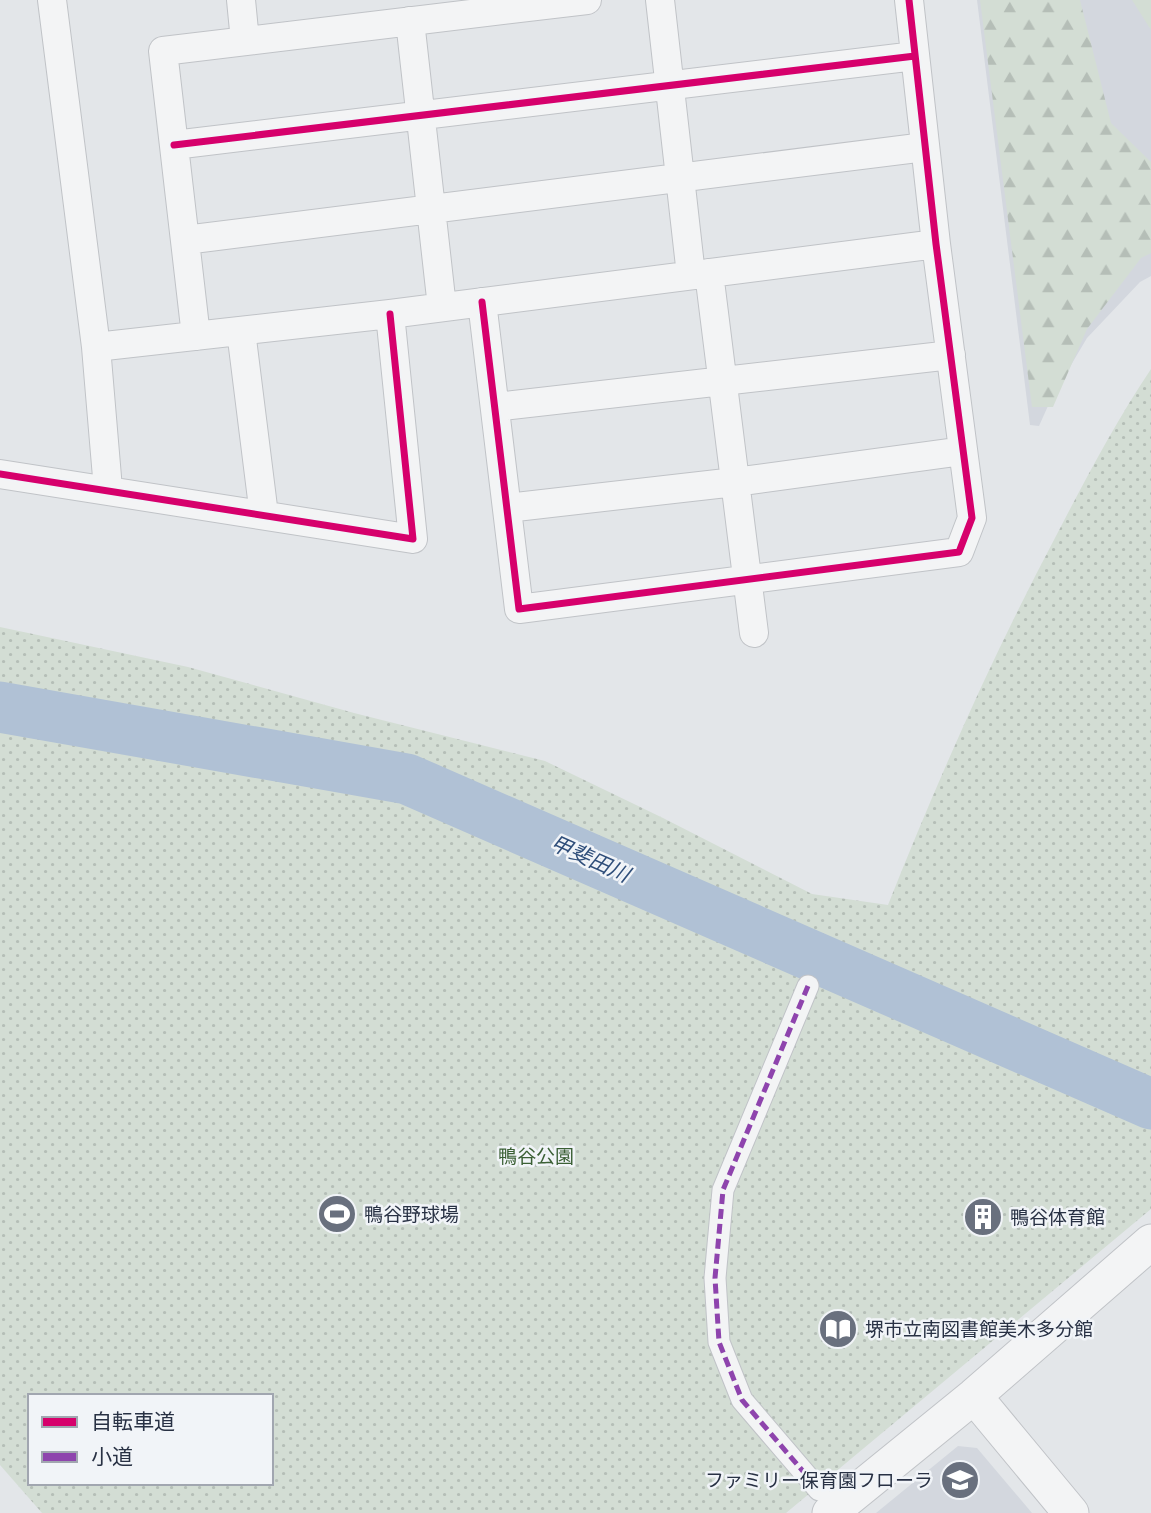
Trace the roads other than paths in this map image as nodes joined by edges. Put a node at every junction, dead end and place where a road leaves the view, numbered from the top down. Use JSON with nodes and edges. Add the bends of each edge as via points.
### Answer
{"nodes":[{"id":1,"x":51,"y":0,"type":"edge"},
{"id":2,"x":241,"y":0,"type":"edge"},
{"id":3,"x":587,"y":0,"type":"edge"},
{"id":4,"x":660,"y":0,"type":"edge"},
{"id":5,"x":909,"y":0,"type":"edge"},
{"id":6,"x":468,"y":7,"type":"edge"},
{"id":7,"x":410,"y":21,"type":"junction"},
{"id":8,"x":245,"y":41,"type":"junction"},
{"id":9,"x":915,"y":56,"type":"junction"},
{"id":10,"x":670,"y":84,"type":"junction"},
{"id":11,"x":420,"y":115,"type":"junction"},
{"id":12,"x":174,"y":145,"type":"junction"},
{"id":13,"x":925,"y":147,"type":"junction"},
{"id":14,"x":680,"y":176,"type":"junction"},
{"id":15,"x":431,"y":209,"type":"junction"},
{"id":16,"x":185,"y":240,"type":"junction"},
{"id":17,"x":936,"y":244,"type":"junction"},
{"id":18,"x":700,"y":274,"type":"junction"},
{"id":19,"x":482,"y":302,"type":"junction"},
{"id":20,"x":442,"y":307,"type":"junction"},
{"id":21,"x":390,"y":314,"type":"junction"},
{"id":22,"x":242,"y":331,"type":"junction"},
{"id":23,"x":196,"y":336,"type":"junction"},
{"id":24,"x":96,"y":347,"type":"junction"},
{"id":25,"x":951,"y":355,"type":"junction"},
{"id":26,"x":723,"y":382,"type":"junction"},
{"id":27,"x":495,"y":407,"type":"junction"},
{"id":28,"x":963,"y":451,"type":"junction"},
{"id":29,"x":0,"y":474,"type":"edge"},
{"id":30,"x":736,"y":482,"type":"junction"},
{"id":31,"x":108,"y":489,"type":"junction"},
{"id":32,"x":507,"y":508,"type":"junction"},
{"id":33,"x":264,"y":514,"type":"junction"},
{"id":34,"x":748,"y":579,"type":"junction"},
{"id":35,"x":754,"y":632,"type":"dead end"},
{"id":36,"x":808,"y":986,"type":"dead end"},
{"id":37,"x":1151,"y":1242,"type":"edge"},
{"id":38,"x":974,"y":1396,"type":"junction"},
{"id":39,"x":824,"y":1502,"type":"edge"},
{"id":40,"x":1071,"y":1513,"type":"edge"}],
"edges":[{"from":1,"to":24,"type":"street"},
{"from":2,"to":8,"type":"street"},
{"from":3,"to":6,"type":"street"},
{"from":4,"to":10,"type":"street"},
{"from":5,"to":9,"type":"street"},
{"from":6,"to":7,"type":"street"},
{"from":7,"to":8,"type":"street"},
{"from":7,"to":11,"type":"street"},
{"from":8,"to":12,"type":"street","via":[[163,51]]},
{"from":9,"to":10,"type":"street"},
{"from":9,"to":13,"type":"street"},
{"from":10,"to":11,"type":"street"},
{"from":10,"to":14,"type":"street"},
{"from":11,"to":12,"type":"street"},
{"from":11,"to":15,"type":"street"},
{"from":12,"to":16,"type":"street"},
{"from":13,"to":14,"type":"street"},
{"from":13,"to":17,"type":"street"},
{"from":14,"to":15,"type":"street"},
{"from":14,"to":18,"type":"street"},
{"from":15,"to":16,"type":"street"},
{"from":15,"to":20,"type":"street"},
{"from":16,"to":23,"type":"street"},
{"from":17,"to":18,"type":"street"},
{"from":17,"to":25,"type":"street"},
{"from":18,"to":19,"type":"street"},
{"from":18,"to":26,"type":"street"},
{"from":19,"to":20,"type":"street"},
{"from":19,"to":27,"type":"street"},
{"from":20,"to":21,"type":"street"},
{"from":21,"to":22,"type":"street"},
{"from":21,"to":33,"type":"street","via":[[414,539]]},
{"from":22,"to":23,"type":"street"},
{"from":22,"to":33,"type":"street"},
{"from":23,"to":24,"type":"street"},
{"from":24,"to":31,"type":"street"},
{"from":25,"to":26,"type":"street"},
{"from":25,"to":28,"type":"street"},
{"from":26,"to":27,"type":"street"},
{"from":26,"to":30,"type":"street"},
{"from":27,"to":32,"type":"street"},
{"from":28,"to":30,"type":"street"},
{"from":28,"to":34,"type":"street","via":[[972,518],[958,552]]},
{"from":29,"to":31,"type":"street"},
{"from":30,"to":32,"type":"street"},
{"from":30,"to":34,"type":"street"},
{"from":31,"to":33,"type":"street"},
{"from":32,"to":34,"type":"street","via":[[519,609]]},
{"from":34,"to":35,"type":"street"},
{"from":36,"to":39,"type":"street","via":[[723,1190],[715,1278],[719,1342],[742,1400]]},
{"from":37,"to":38,"type":"street"},
{"from":38,"to":39,"type":"street"},
{"from":38,"to":40,"type":"street"}]}
